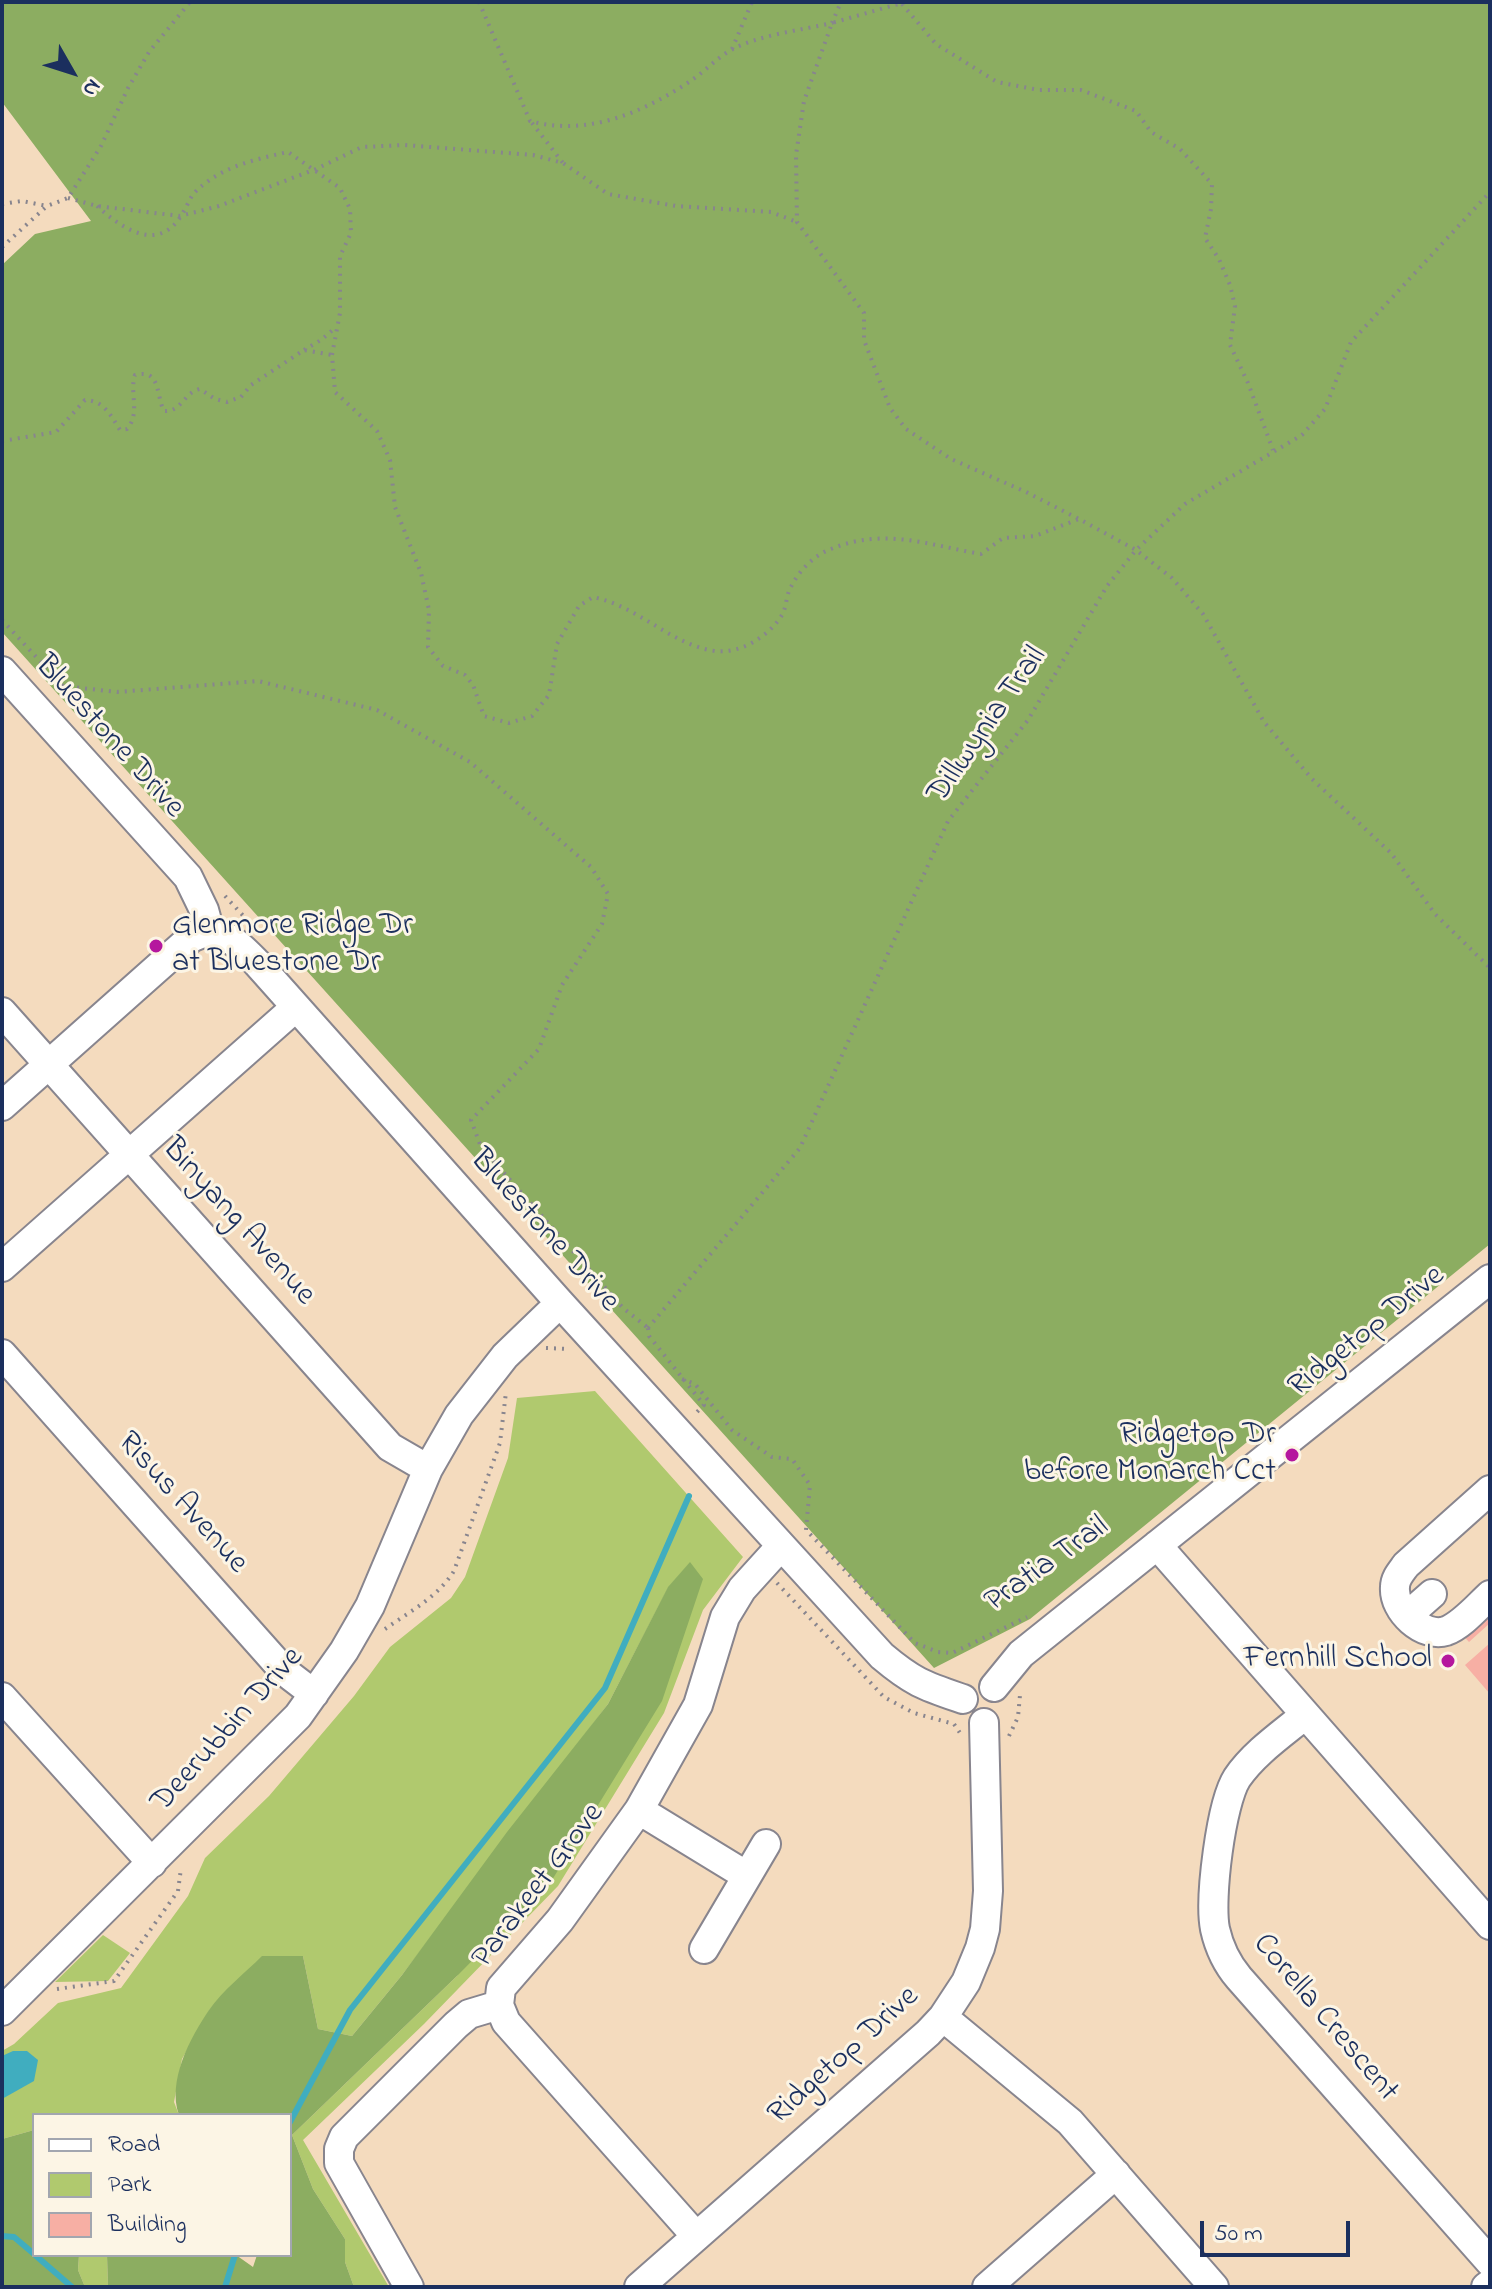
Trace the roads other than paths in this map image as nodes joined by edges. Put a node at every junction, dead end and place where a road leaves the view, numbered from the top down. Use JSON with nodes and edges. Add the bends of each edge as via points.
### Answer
{"nodes":[{"id":1,"x":2,"y":671,"type":"edge"},
{"id":2,"x":210,"y":932,"type":"junction"},
{"id":3,"x":296,"y":1007,"type":"junction"},
{"id":4,"x":2,"y":1012,"type":"edge"},
{"id":5,"x":49,"y":1065,"type":"junction"},
{"id":6,"x":2,"y":1106,"type":"edge"},
{"id":7,"x":131,"y":1154,"type":"junction"},
{"id":8,"x":2,"y":1267,"type":"edge"},
{"id":9,"x":1490,"y":1279,"type":"edge"},
{"id":10,"x":560,"y":1303,"type":"junction"},
{"id":11,"x":2,"y":1354,"type":"edge"},
{"id":12,"x":428,"y":1469,"type":"junction"},
{"id":13,"x":1490,"y":1490,"type":"edge"},
{"id":14,"x":1157,"y":1545,"type":"junction"},
{"id":15,"x":781,"y":1546,"type":"junction"},
{"id":16,"x":1432,"y":1594,"type":"dead end"},
{"id":17,"x":1490,"y":1595,"type":"edge"},
{"id":18,"x":1407,"y":1616,"type":"junction"},
{"id":19,"x":1007,"y":1690,"type":"junction"},
{"id":20,"x":314,"y":1694,"type":"junction"},
{"id":21,"x":2,"y":1697,"type":"edge"},
{"id":22,"x":963,"y":1699,"type":"junction"},
{"id":23,"x":1305,"y":1715,"type":"junction"},
{"id":24,"x":973,"y":1730,"type":"junction"},
{"id":25,"x":639,"y":1810,"type":"junction"},
{"id":26,"x":766,"y":1844,"type":"dead end"},
{"id":27,"x":152,"y":1863,"type":"junction"},
{"id":28,"x":747,"y":1876,"type":"junction"},
{"id":29,"x":1490,"y":1925,"type":"edge"},
{"id":30,"x":704,"y":1949,"type":"dead end"},
{"id":31,"x":499,"y":2005,"type":"junction"},
{"id":32,"x":2,"y":2011,"type":"edge"},
{"id":33,"x":943,"y":2017,"type":"junction"},
{"id":34,"x":1116,"y":2174,"type":"junction"},
{"id":35,"x":696,"y":2236,"type":"junction"},
{"id":36,"x":1490,"y":2262,"type":"edge"},
{"id":37,"x":409,"y":2287,"type":"edge"},
{"id":38,"x":639,"y":2287,"type":"edge"},
{"id":39,"x":987,"y":2287,"type":"edge"},
{"id":40,"x":1214,"y":2287,"type":"edge"}],
"edges":[{"from":1,"to":2,"type":"street","name":"Bluestone Drive","via":[[188,877]]},
{"from":2,"to":3,"type":"street","name":"Bluestone Drive","via":[[231,939]]},
{"from":2,"to":5,"type":"street","via":[[191,938]]},
{"from":3,"to":7,"type":"street"},
{"from":3,"to":10,"type":"street","name":"Bluestone Drive"},
{"from":4,"to":5,"type":"street","name":"Binyang Avenue"},
{"from":5,"to":6,"type":"street"},
{"from":5,"to":7,"type":"street","name":"Binyang Avenue"},
{"from":7,"to":8,"type":"street"},
{"from":7,"to":12,"type":"street","name":"Binyang Avenue","via":[[390,1447]]},
{"from":9,"to":14,"type":"street","name":"Ridgetop Drive"},
{"from":10,"to":12,"type":"street","name":"Deerubbin Drive","via":[[475,1393]]},
{"from":10,"to":15,"type":"street","name":"Bluestone Drive"},
{"from":11,"to":20,"type":"street","name":"Risus Avenue","via":[[284,1671]]},
{"from":12,"to":20,"type":"street","name":"Deerubbin Drive","via":[[370,1606]]},
{"from":13,"to":18,"type":"street","via":[[1397,1577],[1394,1590]]},
{"from":14,"to":19,"type":"street","name":"Ridgetop Drive","via":[[1021,1654]]},
{"from":14,"to":23,"type":"street"},
{"from":15,"to":22,"type":"street","name":"Bluestone Drive","via":[[908,1678]]},
{"from":15,"to":25,"type":"street","name":"Parakeet Grove","via":[[725,1617],[698,1705]]},
{"from":16,"to":18,"type":"street"},
{"from":17,"to":18,"type":"street","via":[[1444,1631],[1430,1632]]},
{"from":19,"to":22,"type":"street","via":[[975,1685]]},
{"from":19,"to":24,"type":"street","via":[[995,1719]]},
{"from":20,"to":27,"type":"street","name":"Deerubbin Drive"},
{"from":21,"to":27,"type":"street"},
{"from":22,"to":24,"type":"street","via":[[967,1716],[978,1723]]},
{"from":23,"to":29,"type":"street"},
{"from":23,"to":36,"type":"street","name":"Corella Crescent","via":[[1254,1758],[1229,1791],[1214,1908],[1219,1943],[1239,1978]]},
{"from":24,"to":33,"type":"street","name":"Ridgetop Drive","via":[[988,1891],[985,1929],[974,1966]]},
{"from":25,"to":28,"type":"street"},
{"from":25,"to":31,"type":"street","name":"Parakeet Grove","via":[[560,1920],[501,1988]]},
{"from":26,"to":28,"type":"street"},
{"from":27,"to":32,"type":"street","name":"Deerubbin Drive"},
{"from":28,"to":30,"type":"street"},
{"from":31,"to":35,"type":"street","name":"Parakeet Grove","via":[[506,2022]]},
{"from":31,"to":37,"type":"street","via":[[469,2014],[456,2025],[344,2137],[339,2149],[339,2163]]},
{"from":33,"to":34,"type":"street","via":[[1061,2114]]},
{"from":33,"to":35,"type":"street","name":"Ridgetop Drive"},
{"from":34,"to":39,"type":"street"},
{"from":34,"to":40,"type":"street"},
{"from":35,"to":38,"type":"street","name":"Ridgetop Drive"}]}
